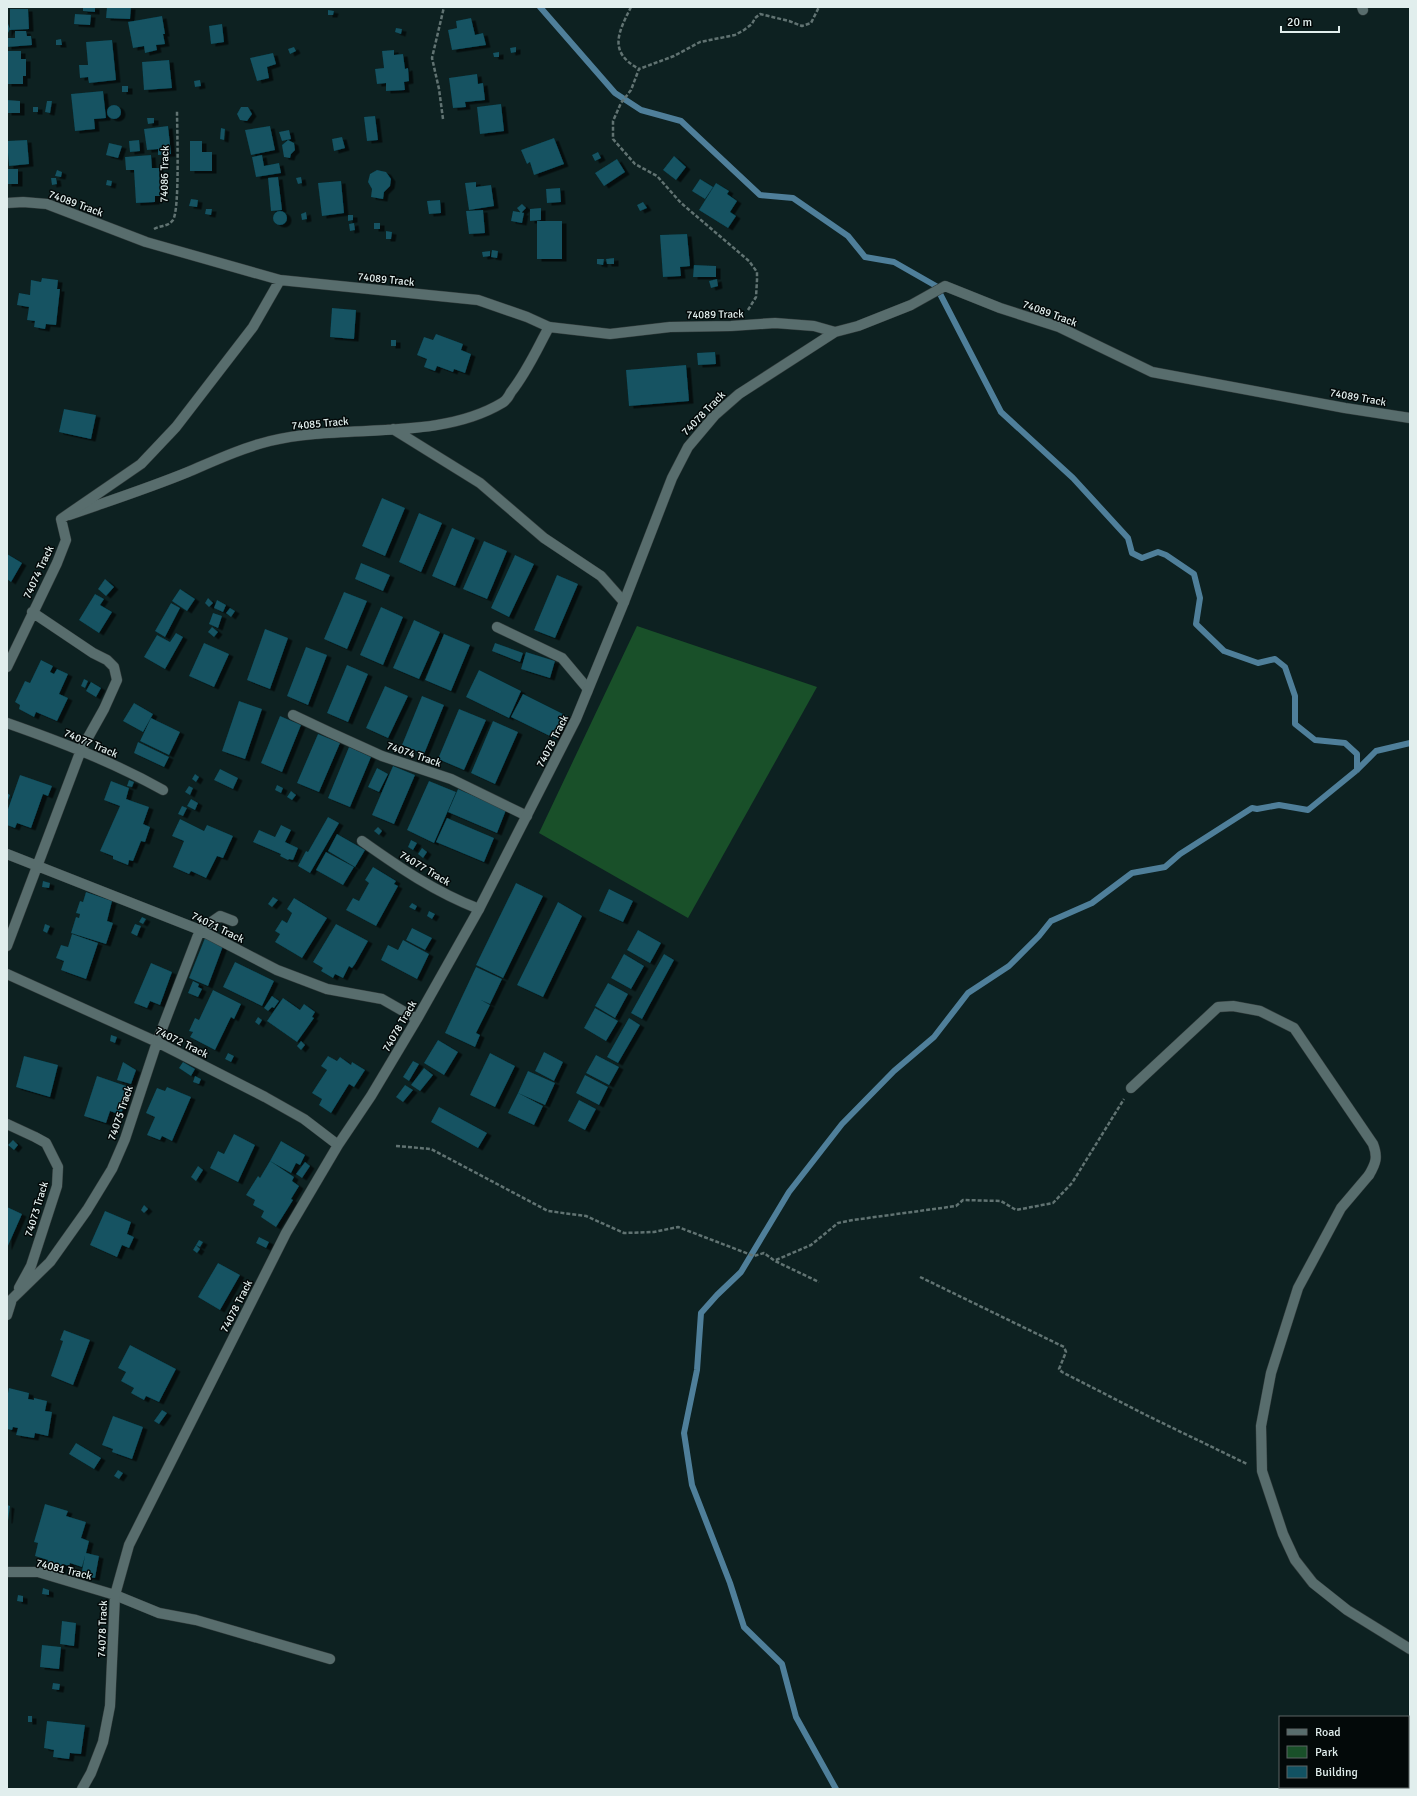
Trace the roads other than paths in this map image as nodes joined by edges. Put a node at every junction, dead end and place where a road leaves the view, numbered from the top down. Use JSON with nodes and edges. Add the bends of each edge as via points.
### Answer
{"nodes":[{"id":1,"x":7,"y":203,"type":"edge"},
{"id":2,"x":280,"y":280,"type":"junction"},
{"id":3,"x":549,"y":326,"type":"junction"},
{"id":4,"x":835,"y":332,"type":"junction"},
{"id":5,"x":1410,"y":418,"type":"edge"},
{"id":6,"x":393,"y":429,"type":"junction"},
{"id":7,"x":61,"y":518,"type":"junction"},
{"id":8,"x":624,"y":602,"type":"junction"},
{"id":9,"x":32,"y":612,"type":"junction"},
{"id":10,"x":497,"y":627,"type":"dead end"},
{"id":11,"x":7,"y":667,"type":"edge"},
{"id":12,"x":587,"y":692,"type":"junction"},
{"id":13,"x":294,"y":714,"type":"dead end"},
{"id":14,"x":7,"y":723,"type":"edge"},
{"id":15,"x":81,"y":750,"type":"junction"},
{"id":16,"x":163,"y":790,"type":"dead end"},
{"id":17,"x":527,"y":816,"type":"junction"},
{"id":18,"x":362,"y":841,"type":"dead end"},
{"id":19,"x":7,"y":854,"type":"edge"},
{"id":20,"x":37,"y":865,"type":"junction"},
{"id":21,"x":479,"y":909,"type":"junction"},
{"id":22,"x":233,"y":921,"type":"dead end"},
{"id":23,"x":200,"y":930,"type":"junction"},
{"id":24,"x":7,"y":946,"type":"edge"},
{"id":25,"x":7,"y":974,"type":"edge"},
{"id":26,"x":417,"y":1020,"type":"junction"},
{"id":27,"x":157,"y":1042,"type":"junction"},
{"id":28,"x":1131,"y":1088,"type":"road end"},
{"id":29,"x":7,"y":1124,"type":"edge"},
{"id":30,"x":338,"y":1145,"type":"junction"},
{"id":31,"x":12,"y":1299,"type":"junction"},
{"id":32,"x":7,"y":1315,"type":"edge"},
{"id":33,"x":7,"y":1572,"type":"edge"},
{"id":34,"x":115,"y":1595,"type":"junction"},
{"id":35,"x":1410,"y":1649,"type":"edge"},
{"id":36,"x":330,"y":1659,"type":"dead end"},
{"id":37,"x":82,"y":1789,"type":"edge"}],
"edges":[{"from":1,"to":2,"type":"street","name":"74089 Track","via":[[46,204],[146,242]]},
{"from":2,"to":3,"type":"street","name":"74089 Track","via":[[478,300]]},
{"from":2,"to":7,"type":"street","via":[[253,327],[176,427],[141,464]]},
{"from":3,"to":4,"type":"street","name":"74089 Track","via":[[610,334],[670,327],[775,323],[814,326]]},
{"from":3,"to":6,"type":"street","name":"74085 Track","via":[[525,374],[503,403],[452,423]]},
{"from":4,"to":5,"type":"street","name":"74089 Track","via":[[858,326],[911,305],[945,286],[1000,308],[1059,327],[1152,372]]},
{"from":4,"to":8,"type":"street","name":"74078 Track","via":[[739,394],[715,415],[688,447],[672,478]]},
{"from":6,"to":7,"type":"street","name":"74085 Track","via":[[313,434],[271,440]]},
{"from":6,"to":8,"type":"street","via":[[480,483],[544,538],[601,576]]},
{"from":7,"to":9,"type":"street","name":"74074 Track","via":[[66,540]]},
{"from":8,"to":12,"type":"street","name":"74078 Track"},
{"from":9,"to":11,"type":"street","name":"74074 Track"},
{"from":9,"to":15,"type":"street","via":[[114,667],[117,680]]},
{"from":10,"to":12,"type":"street","via":[[562,658],[588,689]]},
{"from":12,"to":17,"type":"street","name":"74078 Track"},
{"from":13,"to":17,"type":"street","name":"74074 Track","via":[[382,756],[452,779]]},
{"from":14,"to":15,"type":"street","name":"74077 Track"},
{"from":15,"to":16,"type":"street","name":"74077 Track"},
{"from":15,"to":20,"type":"street"},
{"from":17,"to":21,"type":"street","name":"74078 Track"},
{"from":18,"to":21,"type":"street","name":"74077 Track","via":[[396,866],[449,897]]},
{"from":19,"to":20,"type":"street","name":"74071 Track"},
{"from":20,"to":23,"type":"street","name":"74071 Track"},
{"from":20,"to":24,"type":"street"},
{"from":21,"to":26,"type":"street","name":"74078 Track"},
{"from":22,"to":23,"type":"street","via":[[220,916]]},
{"from":23,"to":26,"type":"street","name":"74071 Track","via":[[277,970],[327,989],[382,999]]},
{"from":23,"to":27,"type":"street","name":"74075 Track"},
{"from":25,"to":27,"type":"street","name":"74072 Track"},
{"from":26,"to":30,"type":"street","name":"74078 Track","via":[[372,1096]]},
{"from":27,"to":30,"type":"street","name":"74072 Track","via":[[304,1118]]},
{"from":27,"to":31,"type":"street","name":"74075 Track","via":[[125,1139],[112,1169],[50,1262]]},
{"from":28,"to":35,"type":"street","via":[[1218,1007],[1234,1006],[1260,1012],[1294,1028],[1373,1144],[1377,1162],[1340,1208],[1298,1288],[1271,1373],[1261,1426],[1262,1472],[1283,1534],[1295,1560],[1314,1583],[1347,1610]]},
{"from":29,"to":31,"type":"street","name":"74073 Track","via":[[46,1143],[58,1167],[57,1186],[31,1266]]},
{"from":30,"to":34,"type":"street","name":"74078 Track","via":[[286,1233],[159,1483],[129,1545]]},
{"from":31,"to":32,"type":"street","name":"74075 Track"},
{"from":33,"to":34,"type":"street","name":"74081 Track","via":[[38,1572]]},
{"from":34,"to":36,"type":"street","name":"74081 Track","via":[[159,1614],[196,1620]]},
{"from":34,"to":37,"type":"street","name":"74078 Track","via":[[110,1706],[103,1742]]}]}
